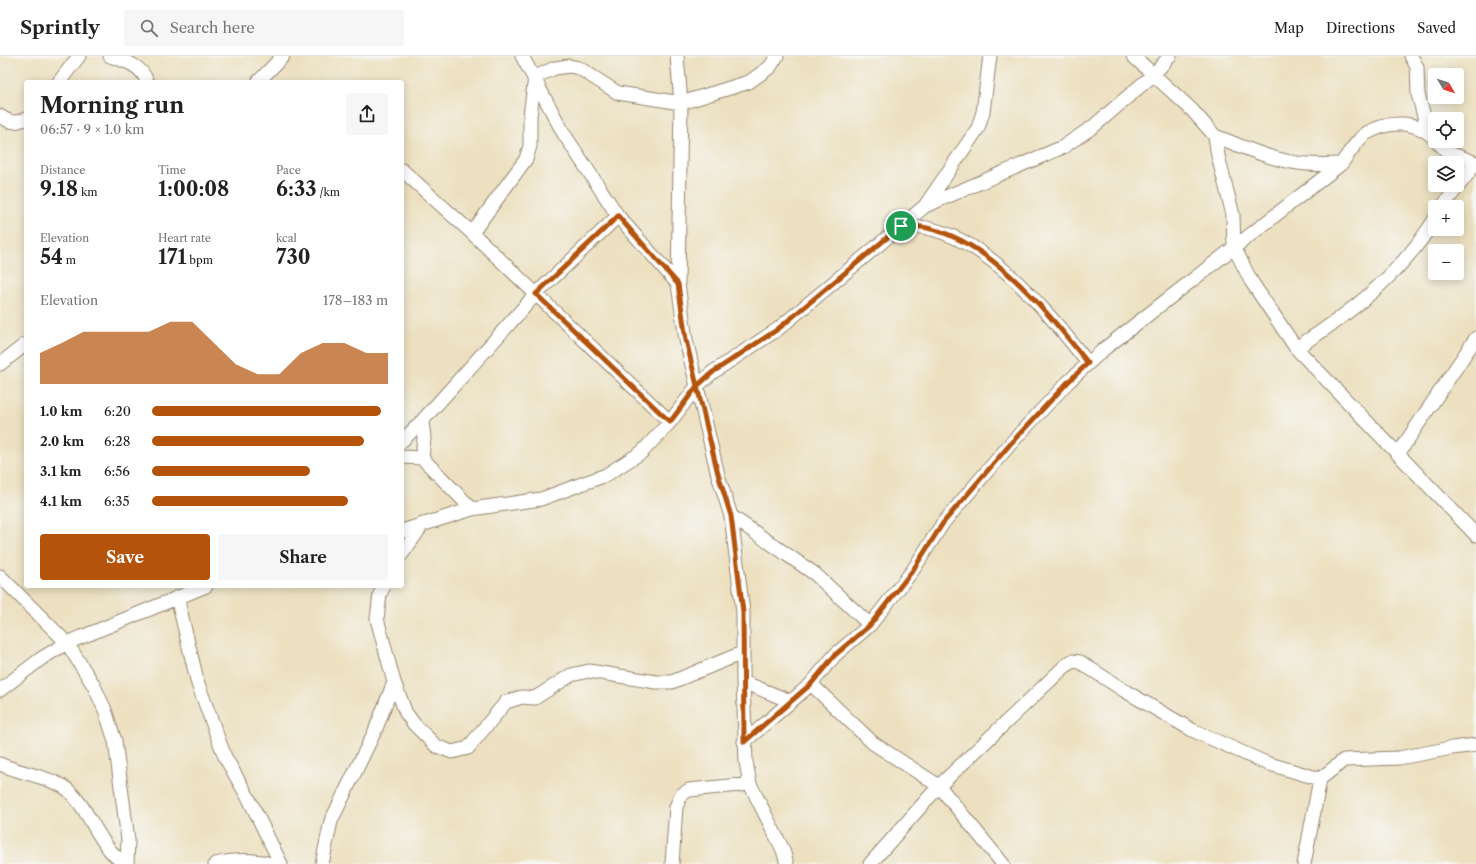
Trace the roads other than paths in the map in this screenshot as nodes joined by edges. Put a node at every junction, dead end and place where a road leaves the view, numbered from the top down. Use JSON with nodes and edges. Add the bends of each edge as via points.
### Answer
{"nodes":[{"id":1,"x":79,"y":56,"type":"edge"},
{"id":2,"x":110,"y":56,"type":"edge"},
{"id":3,"x":283,"y":56,"type":"edge"},
{"id":4,"x":522,"y":56,"type":"edge"},
{"id":5,"x":677,"y":56,"type":"edge"},
{"id":6,"x":777,"y":56,"type":"edge"},
{"id":7,"x":990,"y":56,"type":"edge"},
{"id":8,"x":1133,"y":56,"type":"edge"},
{"id":9,"x":1170,"y":56,"type":"edge"},
{"id":10,"x":1411,"y":56,"type":"edge"},
{"id":11,"x":1154,"y":74,"type":"junction"},
{"id":12,"x":535,"y":77,"type":"junction"},
{"id":13,"x":61,"y":80,"type":"edge"},
{"id":14,"x":146,"y":80,"type":"edge"},
{"id":15,"x":260,"y":80,"type":"edge"},
{"id":16,"x":681,"y":103,"type":"junction"},
{"id":17,"x":0,"y":116,"type":"edge"},
{"id":18,"x":24,"y":120,"type":"edge"},
{"id":19,"x":1428,"y":123,"type":"edge"},
{"id":20,"x":1428,"y":134,"type":"edge"},
{"id":21,"x":1215,"y":136,"type":"junction"},
{"id":22,"x":1443,"y":148,"type":"edge"},
{"id":23,"x":1476,"y":163,"type":"edge"},
{"id":24,"x":1341,"y":164,"type":"junction"},
{"id":25,"x":404,"y":172,"type":"edge"},
{"id":26,"x":1447,"y":200,"type":"edge"},
{"id":27,"x":925,"y":206,"type":"junction"},
{"id":28,"x":618,"y":216,"type":"junction"},
{"id":29,"x":901,"y":226,"type":"junction"},
{"id":30,"x":1428,"y":230,"type":"edge"},
{"id":31,"x":472,"y":233,"type":"junction"},
{"id":32,"x":1234,"y":247,"type":"junction"},
{"id":33,"x":678,"y":284,"type":"junction"},
{"id":34,"x":536,"y":294,"type":"junction"},
{"id":35,"x":1476,"y":338,"type":"edge"},
{"id":36,"x":24,"y":346,"type":"edge"},
{"id":37,"x":1296,"y":348,"type":"junction"},
{"id":38,"x":1088,"y":363,"type":"junction"},
{"id":39,"x":0,"y":364,"type":"edge"},
{"id":40,"x":697,"y":386,"type":"junction"},
{"id":41,"x":422,"y":421,"type":"junction"},
{"id":42,"x":670,"y":422,"type":"junction"},
{"id":43,"x":404,"y":439,"type":"edge"},
{"id":44,"x":1398,"y":454,"type":"junction"},
{"id":45,"x":404,"y":456,"type":"edge"},
{"id":46,"x":422,"y":458,"type":"junction"},
{"id":47,"x":472,"y":509,"type":"junction"},
{"id":48,"x":731,"y":516,"type":"junction"},
{"id":49,"x":423,"y":524,"type":"junction"},
{"id":50,"x":404,"y":530,"type":"edge"},
{"id":51,"x":1476,"y":535,"type":"edge"},
{"id":52,"x":404,"y":551,"type":"edge"},
{"id":53,"x":0,"y":576,"type":"edge"},
{"id":54,"x":201,"y":588,"type":"edge"},
{"id":55,"x":383,"y":588,"type":"edge"},
{"id":56,"x":177,"y":597,"type":"junction"},
{"id":57,"x":870,"y":625,"type":"junction"},
{"id":58,"x":67,"y":643,"type":"junction"},
{"id":59,"x":742,"y":653,"type":"junction"},
{"id":60,"x":394,"y":682,"type":"junction"},
{"id":61,"x":743,"y":682,"type":"junction"},
{"id":62,"x":811,"y":684,"type":"junction"},
{"id":63,"x":0,"y":690,"type":"edge"},
{"id":64,"x":790,"y":702,"type":"junction"},
{"id":65,"x":744,"y":742,"type":"junction"},
{"id":66,"x":1476,"y":745,"type":"edge"},
{"id":67,"x":0,"y":764,"type":"edge"},
{"id":68,"x":1320,"y":779,"type":"junction"},
{"id":69,"x":750,"y":784,"type":"junction"},
{"id":70,"x":939,"y":786,"type":"junction"},
{"id":71,"x":125,"y":864,"type":"edge"},
{"id":72,"x":215,"y":864,"type":"edge"},
{"id":73,"x":272,"y":864,"type":"edge"},
{"id":74,"x":281,"y":864,"type":"edge"},
{"id":75,"x":322,"y":864,"type":"edge"},
{"id":76,"x":672,"y":864,"type":"edge"},
{"id":77,"x":787,"y":864,"type":"edge"},
{"id":78,"x":870,"y":864,"type":"edge"},
{"id":79,"x":1003,"y":864,"type":"edge"},
{"id":80,"x":1304,"y":864,"type":"edge"}],
"edges":[{"from":1,"to":13,"type":"street"},
{"from":2,"to":14,"type":"street","via":[[141,70]]},
{"from":3,"to":15,"type":"street"},
{"from":4,"to":12,"type":"street"},
{"from":5,"to":16,"type":"street"},
{"from":6,"to":16,"type":"street","via":[[770,67],[749,82]]},
{"from":7,"to":27,"type":"street","via":[[984,112],[978,128]]},
{"from":8,"to":11,"type":"street"},
{"from":9,"to":11,"type":"street"},
{"from":10,"to":19,"type":"street","via":[[1417,67],[1419,99]]},
{"from":11,"to":21,"type":"street"},
{"from":11,"to":27,"type":"street","via":[[1094,126],[1063,147]]},
{"from":12,"to":16,"type":"street","via":[[556,68],[569,66],[579,68],[618,93]]},
{"from":12,"to":28,"type":"street","via":[[564,134]]},
{"from":12,"to":31,"type":"street","via":[[530,116],[530,146],[526,160]]},
{"from":16,"to":33,"type":"street"},
{"from":17,"to":18,"type":"street","via":[[9,122],[17,123]]},
{"from":20,"to":24,"type":"street","via":[[1408,123],[1386,126],[1366,133]]},
{"from":21,"to":24,"type":"street","via":[[1289,162]]},
{"from":21,"to":32,"type":"street","via":[[1233,215]]},
{"from":22,"to":23,"type":"street","via":[[1447,152]]},
{"from":23,"to":26,"type":"street"},
{"from":24,"to":32,"type":"street"},
{"from":25,"to":31,"type":"street"},
{"from":27,"to":29,"type":"street"},
{"from":28,"to":33,"type":"street"},
{"from":28,"to":34,"type":"street"},
{"from":29,"to":38,"type":"street","via":[[918,225],[935,230],[959,238],[978,249],[1052,318]]},
{"from":29,"to":40,"type":"street","via":[[778,329],[731,358]]},
{"from":30,"to":37,"type":"street","via":[[1401,264],[1372,294],[1332,325]]},
{"from":31,"to":34,"type":"street"},
{"from":32,"to":37,"type":"street","via":[[1251,280]]},
{"from":32,"to":38,"type":"street"},
{"from":33,"to":40,"type":"street","via":[[686,340]]},
{"from":34,"to":41,"type":"street"},
{"from":34,"to":42,"type":"street"},
{"from":35,"to":44,"type":"street"},
{"from":36,"to":39,"type":"street"},
{"from":37,"to":44,"type":"street"},
{"from":38,"to":57,"type":"street","via":[[1012,442],[943,523],[913,570]]},
{"from":40,"to":42,"type":"street"},
{"from":40,"to":48,"type":"street"},
{"from":41,"to":43,"type":"street"},
{"from":41,"to":46,"type":"street"},
{"from":42,"to":47,"type":"street","via":[[642,452],[606,475],[541,498]]},
{"from":44,"to":51,"type":"street"},
{"from":45,"to":46,"type":"street"},
{"from":46,"to":47,"type":"street"},
{"from":47,"to":49,"type":"street"},
{"from":48,"to":57,"type":"street","via":[[815,574]]},
{"from":48,"to":59,"type":"street","via":[[743,612]]},
{"from":49,"to":50,"type":"street"},
{"from":49,"to":52,"type":"street"},
{"from":53,"to":58,"type":"street"},
{"from":54,"to":56,"type":"street"},
{"from":55,"to":60,"type":"street","via":[[377,619]]},
{"from":56,"to":58,"type":"street"},
{"from":56,"to":74,"type":"street","via":[[198,684],[225,757]]},
{"from":57,"to":62,"type":"street","via":[[835,655]]},
{"from":58,"to":63,"type":"street","via":[[42,658]]},
{"from":58,"to":71,"type":"street","via":[[102,704],[115,741],[128,840]]},
{"from":59,"to":60,"type":"street","via":[[672,682],[656,682],[590,671],[572,675],[535,698],[522,697],[506,702],[468,748],[452,752],[436,746],[414,724],[406,713]]},
{"from":59,"to":61,"type":"street"},
{"from":60,"to":75,"type":"street","via":[[375,731],[331,822]]},
{"from":61,"to":64,"type":"street"},
{"from":61,"to":65,"type":"street"},
{"from":62,"to":64,"type":"street"},
{"from":62,"to":70,"type":"street","via":[[873,743]]},
{"from":64,"to":65,"type":"street"},
{"from":65,"to":69,"type":"street"},
{"from":66,"to":68,"type":"street","via":[[1399,758],[1344,760]]},
{"from":67,"to":71,"type":"street","via":[[63,786],[71,793],[109,849]]},
{"from":68,"to":70,"type":"street","via":[[1266,763],[1192,730],[1125,692],[1080,662],[1072,661]]},
{"from":68,"to":80,"type":"street"},
{"from":69,"to":76,"type":"street","via":[[689,790],[681,795],[676,807]]},
{"from":69,"to":77,"type":"street","via":[[783,850]]},
{"from":70,"to":78,"type":"street"},
{"from":70,"to":79,"type":"street"},
{"from":72,"to":73,"type":"street","via":[[232,860],[256,860]]}]}
